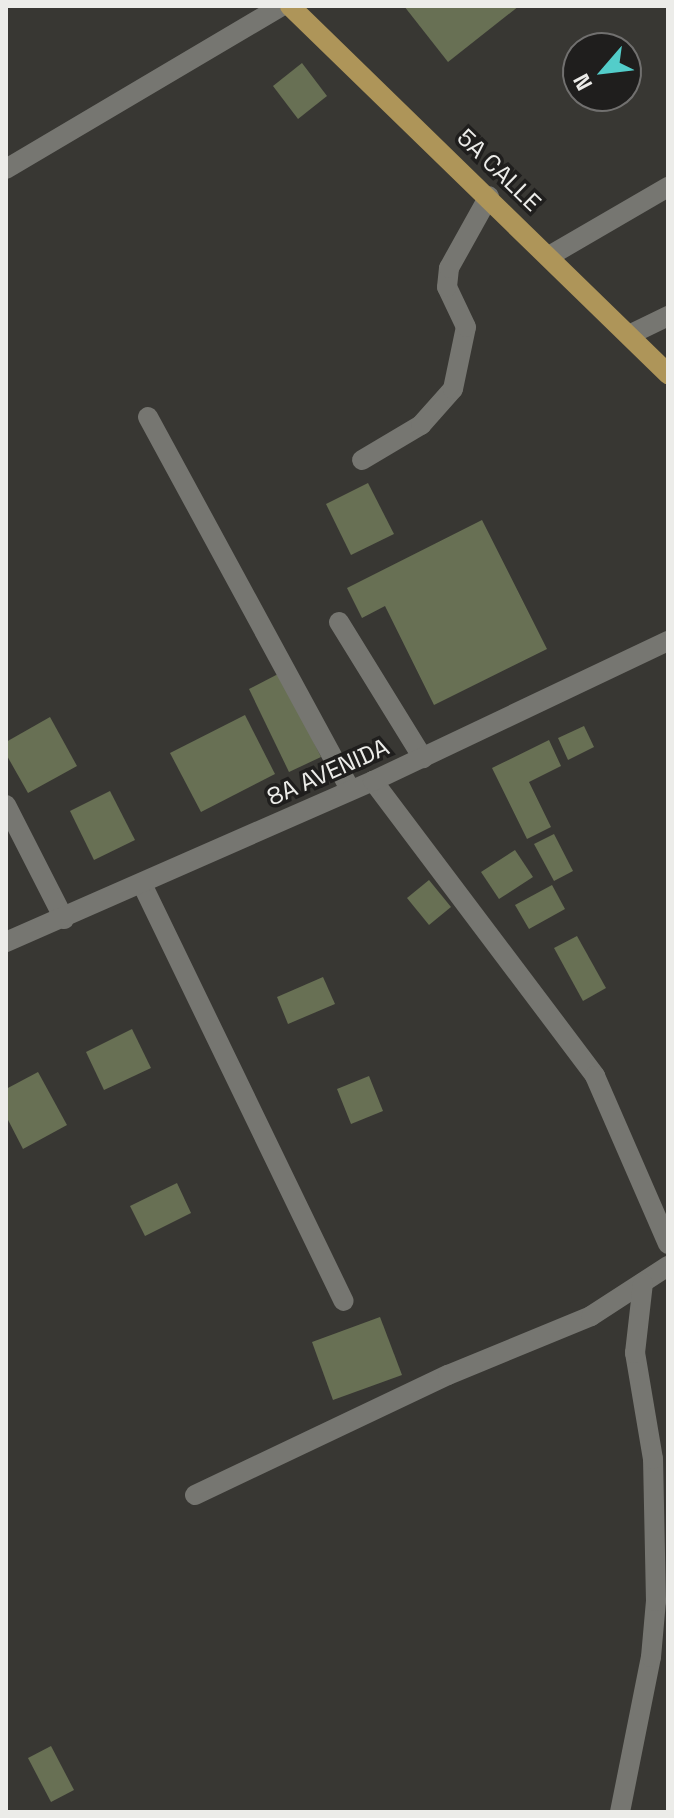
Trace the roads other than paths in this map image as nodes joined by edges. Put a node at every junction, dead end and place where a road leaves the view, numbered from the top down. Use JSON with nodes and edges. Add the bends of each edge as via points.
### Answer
{"nodes":[{"id":1,"x":282,"y":6,"type":"edge"},
{"id":2,"x":290,"y":6,"type":"edge"},
{"id":3,"x":6,"y":169,"type":"edge"},
{"id":4,"x":668,"y":187,"type":"edge"},
{"id":5,"x":489,"y":196,"type":"junction"},
{"id":6,"x":551,"y":255,"type":"junction"},
{"id":7,"x":668,"y":316,"type":"edge"},
{"id":8,"x":629,"y":335,"type":"junction"},
{"id":9,"x":668,"y":374,"type":"edge"},
{"id":10,"x":148,"y":417,"type":"dead end"},
{"id":11,"x":362,"y":460,"type":"dead end"},
{"id":12,"x":339,"y":622,"type":"dead end"},
{"id":13,"x":668,"y":641,"type":"edge"},
{"id":14,"x":423,"y":758,"type":"junction"},
{"id":15,"x":373,"y":781,"type":"junction"},
{"id":16,"x":350,"y":789,"type":"junction"},
{"id":17,"x":6,"y":805,"type":"edge"},
{"id":18,"x":142,"y":884,"type":"junction"},
{"id":19,"x":64,"y":919,"type":"junction"},
{"id":20,"x":6,"y":942,"type":"edge"},
{"id":21,"x":668,"y":1244,"type":"edge"},
{"id":22,"x":668,"y":1266,"type":"edge"},
{"id":23,"x":643,"y":1283,"type":"junction"},
{"id":24,"x":344,"y":1301,"type":"dead end"},
{"id":25,"x":195,"y":1495,"type":"dead end"},
{"id":26,"x":620,"y":1812,"type":"edge"}],
"edges":[{"from":1,"to":3,"type":"street"},
{"from":2,"to":5,"type":"main road","name":"5A CALLE"},
{"from":4,"to":6,"type":"street"},
{"from":5,"to":6,"type":"main road","name":"5A CALLE"},
{"from":5,"to":11,"type":"street","via":[[449,268],[447,287],[466,327],[453,389],[421,425]]},
{"from":6,"to":8,"type":"main road","name":"5A CALLE"},
{"from":7,"to":8,"type":"street"},
{"from":8,"to":9,"type":"main road","name":"5A CALLE"},
{"from":10,"to":16,"type":"street"},
{"from":12,"to":14,"type":"street"},
{"from":13,"to":14,"type":"street","name":"8A AVENIDA"},
{"from":14,"to":15,"type":"street","name":"8A AVENIDA"},
{"from":15,"to":16,"type":"street","name":"8A AVENIDA"},
{"from":15,"to":21,"type":"street","via":[[595,1076]]},
{"from":16,"to":18,"type":"street","name":"8A AVENIDA"},
{"from":17,"to":19,"type":"street"},
{"from":18,"to":19,"type":"street","name":"8A AVENIDA"},
{"from":18,"to":24,"type":"street"},
{"from":19,"to":20,"type":"street","name":"8A AVENIDA"},
{"from":22,"to":23,"type":"street"},
{"from":23,"to":25,"type":"street","via":[[591,1316],[448,1375]]},
{"from":23,"to":26,"type":"street","via":[[635,1353],[653,1459],[656,1601],[651,1657]]}]}
